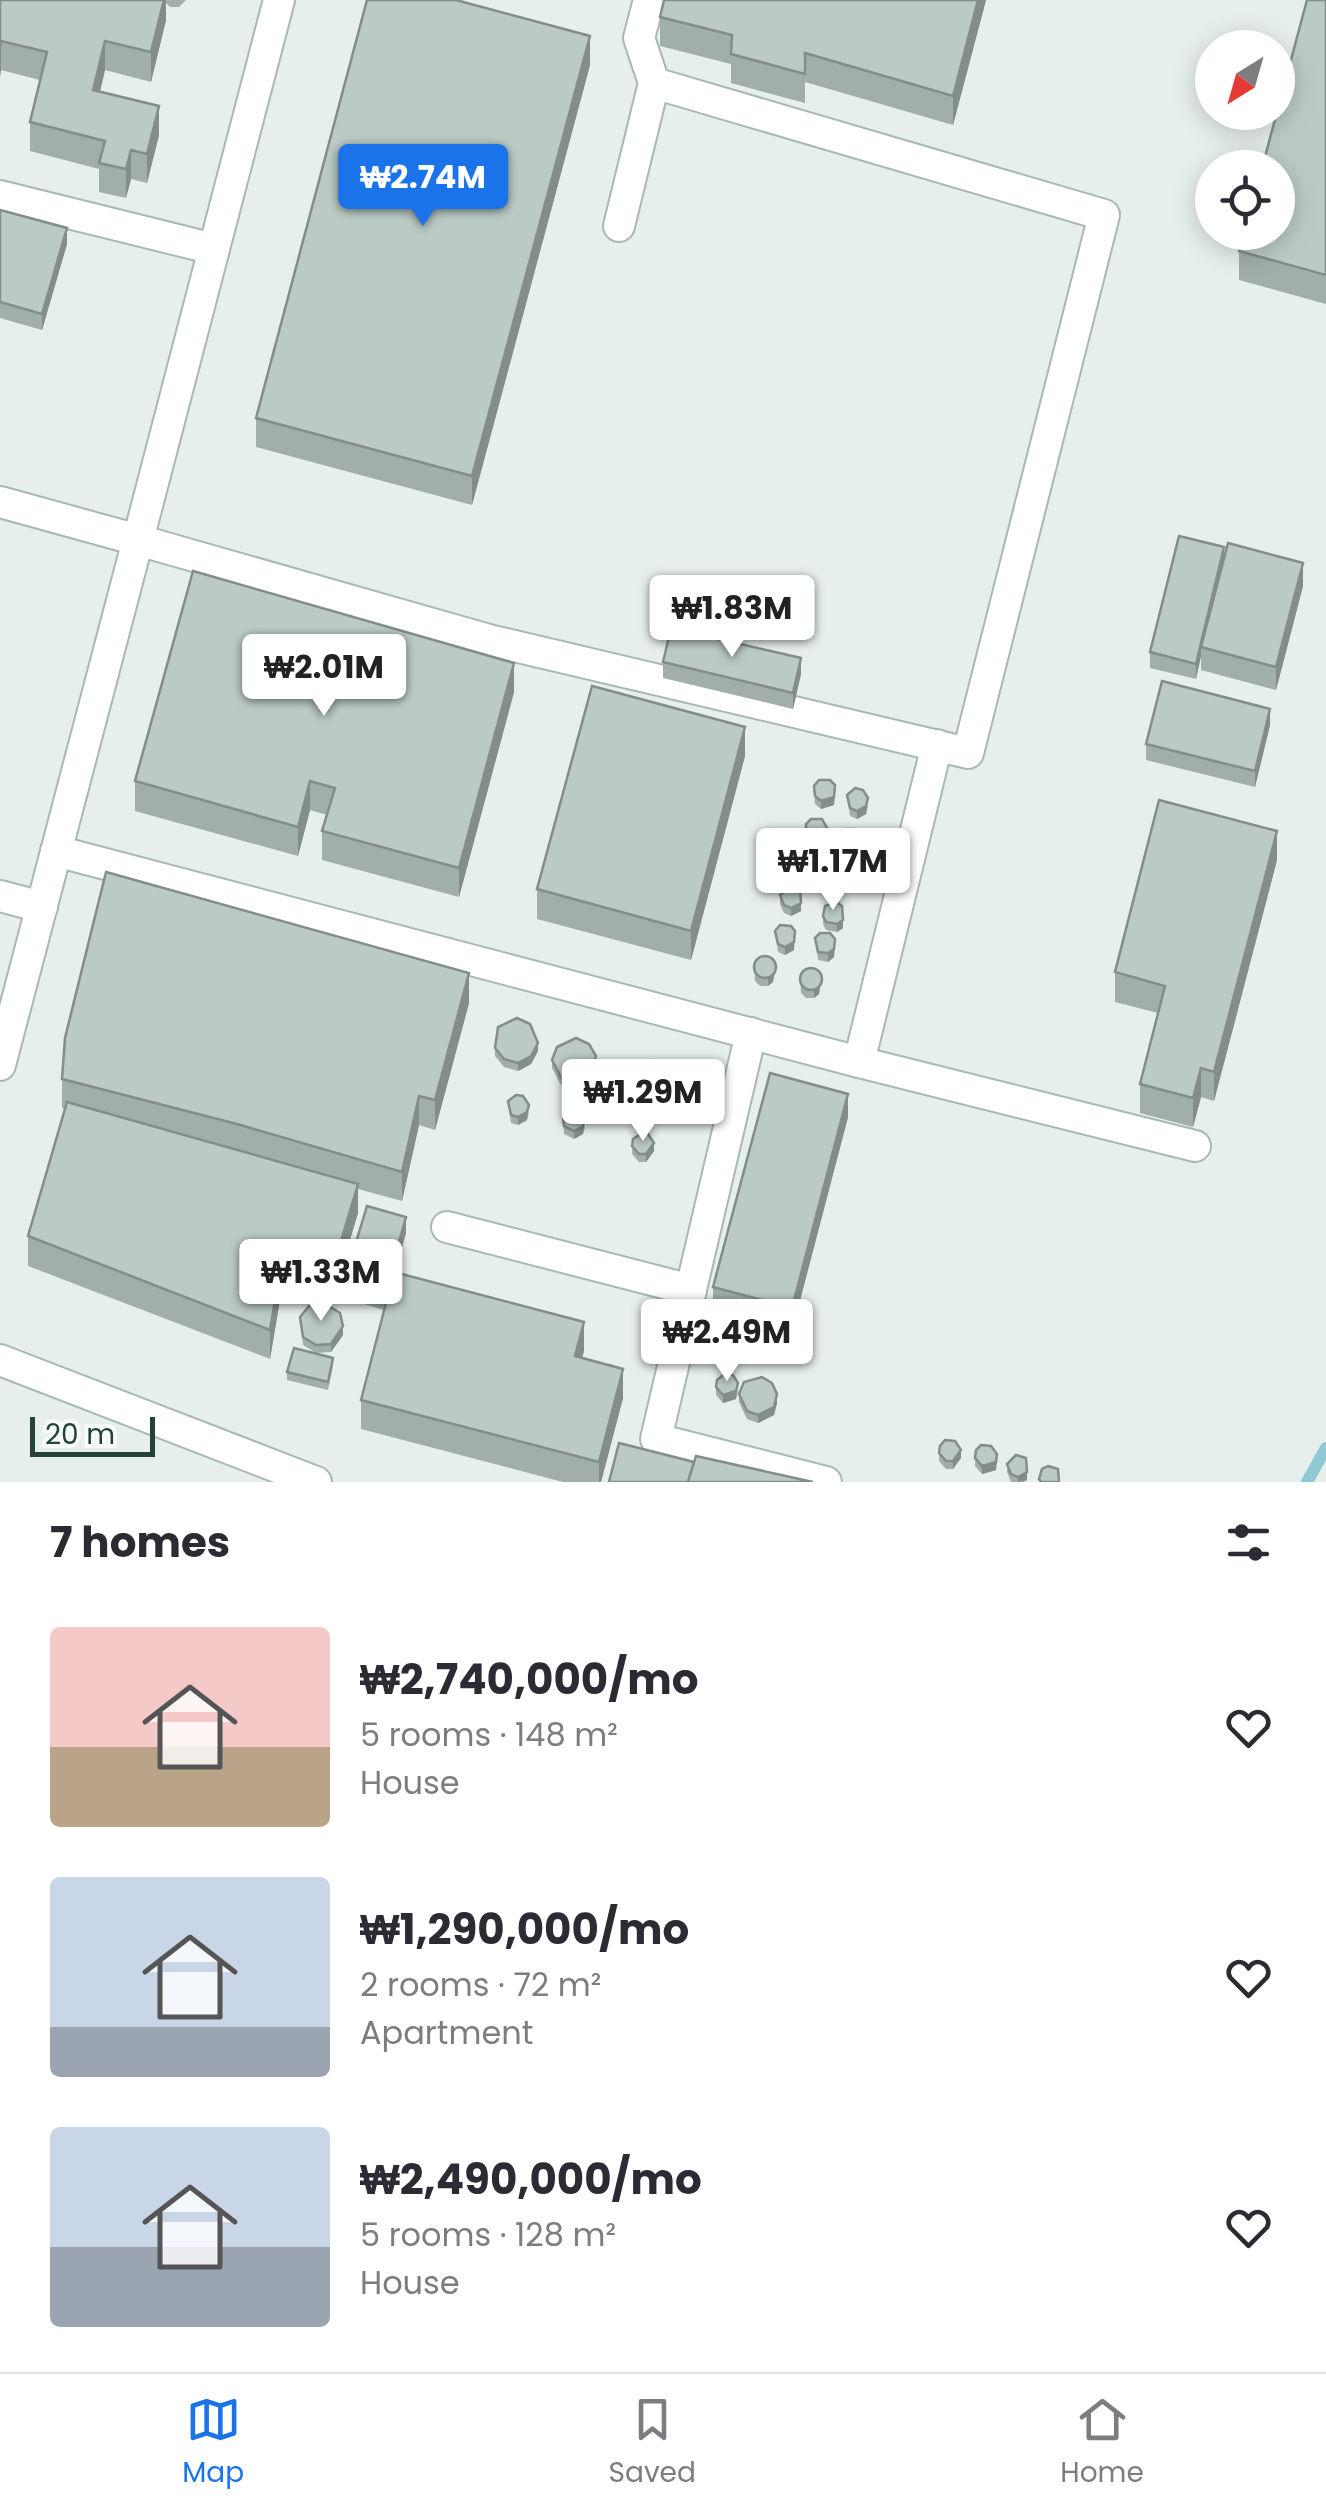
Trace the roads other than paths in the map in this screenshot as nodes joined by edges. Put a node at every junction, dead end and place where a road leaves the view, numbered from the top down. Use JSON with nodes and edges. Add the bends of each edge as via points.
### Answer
{"nodes":[{"id":1,"x":279,"y":0,"type":"edge"},
{"id":2,"x":649,"y":0,"type":"edge"},
{"id":3,"x":654,"y":83,"type":"junction"},
{"id":4,"x":0,"y":196,"type":"edge"},
{"id":5,"x":619,"y":226,"type":"dead end"},
{"id":6,"x":214,"y":250,"type":"junction"},
{"id":7,"x":0,"y":502,"type":"edge"},
{"id":8,"x":138,"y":540,"type":"junction"},
{"id":9,"x":937,"y":745,"type":"junction"},
{"id":10,"x":56,"y":851,"type":"junction"},
{"id":11,"x":0,"y":896,"type":"edge"},
{"id":12,"x":42,"y":907,"type":"junction"},
{"id":13,"x":751,"y":1034,"type":"junction"},
{"id":14,"x":859,"y":1062,"type":"junction"},
{"id":15,"x":0,"y":1065,"type":"edge"},
{"id":16,"x":1195,"y":1146,"type":"dead end"},
{"id":17,"x":447,"y":1227,"type":"dead end"},
{"id":18,"x":691,"y":1290,"type":"junction"},
{"id":19,"x":0,"y":1360,"type":"edge"},
{"id":20,"x":316,"y":1482,"type":"edge"},
{"id":21,"x":826,"y":1482,"type":"edge"}],
"edges":[{"from":1,"to":6,"type":"street"},
{"from":2,"to":3,"type":"street","via":[[639,38]]},
{"from":3,"to":5,"type":"street"},
{"from":3,"to":9,"type":"street","via":[[1104,214],[968,753]]},
{"from":4,"to":6,"type":"street"},
{"from":6,"to":8,"type":"street"},
{"from":7,"to":8,"type":"street"},
{"from":8,"to":9,"type":"street","via":[[489,640]]},
{"from":8,"to":10,"type":"street"},
{"from":9,"to":14,"type":"street"},
{"from":10,"to":12,"type":"street"},
{"from":10,"to":13,"type":"street"},
{"from":11,"to":12,"type":"street"},
{"from":12,"to":15,"type":"street"},
{"from":13,"to":14,"type":"street"},
{"from":13,"to":18,"type":"street"},
{"from":14,"to":16,"type":"street"},
{"from":17,"to":18,"type":"street"},
{"from":18,"to":21,"type":"street","via":[[656,1439]]},
{"from":19,"to":20,"type":"street"}]}
